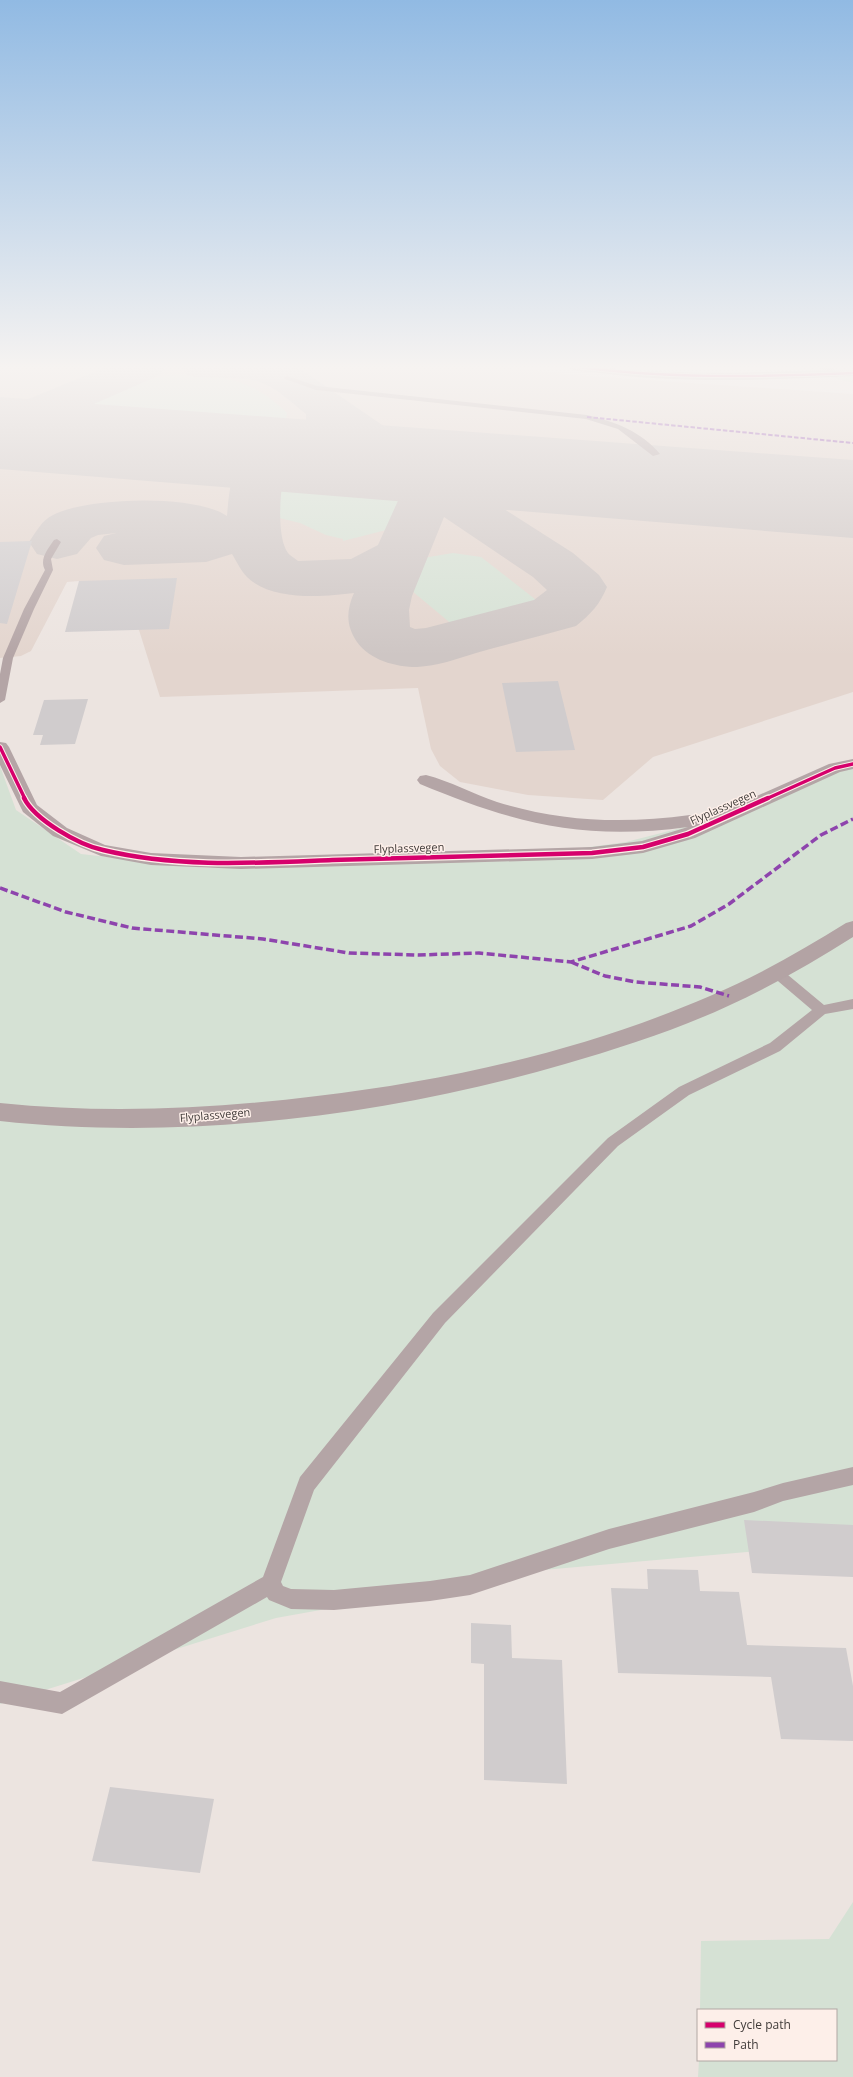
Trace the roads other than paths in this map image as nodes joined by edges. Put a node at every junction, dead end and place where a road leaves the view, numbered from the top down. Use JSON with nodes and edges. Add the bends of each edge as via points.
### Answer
{"nodes":[{"id":1,"x":57,"y":542,"type":"dead end"},
{"id":2,"x":48,"y":569,"type":"junction"},
{"id":3,"x":58,"y":573,"type":"dead end"},
{"id":4,"x":0,"y":700,"type":"edge"},
{"id":5,"x":0,"y":747,"type":"edge"},
{"id":6,"x":853,"y":764,"type":"edge"},
{"id":7,"x":426,"y":780,"type":"dead end"},
{"id":8,"x":729,"y":815,"type":"junction"},
{"id":9,"x":853,"y":928,"type":"edge"},
{"id":10,"x":777,"y":973,"type":"junction"},
{"id":11,"x":853,"y":1004,"type":"edge"},
{"id":12,"x":821,"y":1010,"type":"junction"},
{"id":13,"x":0,"y":1112,"type":"edge"},
{"id":14,"x":853,"y":1476,"type":"edge"},
{"id":15,"x":270,"y":1584,"type":"junction"},
{"id":16,"x":0,"y":1692,"type":"edge"}],
"edges":[{"from":1,"to":2,"type":"lane","via":[[45,560]]},
{"from":2,"to":3,"type":"lane"},
{"from":2,"to":4,"type":"lane","via":[[8,658]]},
{"from":5,"to":8,"type":"street","name":"Flyplassvegen","via":[[29,808],[60,832],[101,850],[151,859],[241,863],[592,853],[643,847],[688,834]]},
{"from":6,"to":8,"type":"street","name":"Flyplassvegen","via":[[835,768]]},
{"from":7,"to":8,"type":"street","name":"Flyplassvegen","via":[[491,806],[552,822],[589,827],[659,826]]},
{"from":9,"to":10,"type":"main road","name":"Flyplassvegen"},
{"from":10,"to":12,"type":"lane"},
{"from":10,"to":13,"type":"main road","name":"Flyplassvegen","via":[[647,1030],[499,1073],[416,1090],[332,1104],[182,1119],[98,1119]]},
{"from":11,"to":12,"type":"lane"},
{"from":12,"to":15,"type":"lane","via":[[775,1047],[684,1091],[613,1142],[439,1318],[306,1484]]},
{"from":14,"to":15,"type":"lane","via":[[783,1492],[754,1502],[609,1539],[470,1585],[334,1600],[291,1599],[276,1593]]},
{"from":15,"to":16,"type":"lane","via":[[62,1703]]}]}
